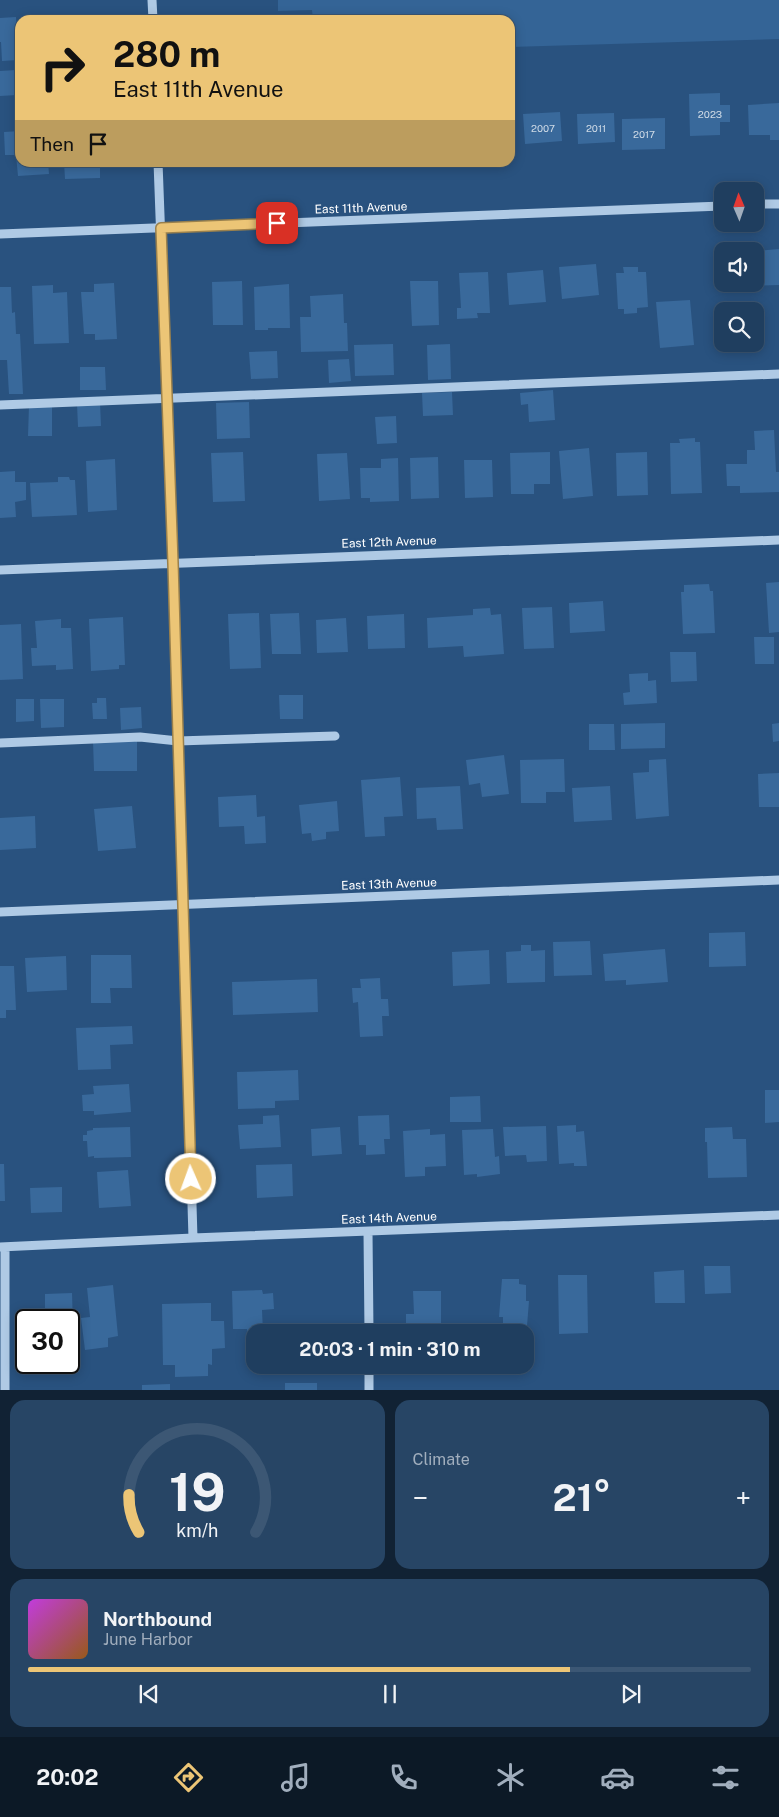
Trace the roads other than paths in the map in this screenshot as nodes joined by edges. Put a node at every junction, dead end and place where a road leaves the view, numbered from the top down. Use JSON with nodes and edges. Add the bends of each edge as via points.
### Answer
{"nodes":[{"id":1,"x":152,"y":0,"type":"edge"},
{"id":2,"x":153,"y":15,"type":"edge"},
{"id":3,"x":158,"y":167,"type":"edge"},
{"id":4,"x":764,"y":204,"type":"edge"},
{"id":5,"x":779,"y":204,"type":"edge"},
{"id":6,"x":714,"y":206,"type":"edge"},
{"id":7,"x":161,"y":228,"type":"junction"},
{"id":8,"x":0,"y":234,"type":"edge"},
{"id":9,"x":779,"y":374,"type":"edge"},
{"id":10,"x":166,"y":398,"type":"junction"},
{"id":11,"x":0,"y":405,"type":"edge"},
{"id":12,"x":779,"y":540,"type":"edge"},
{"id":13,"x":173,"y":563,"type":"junction"},
{"id":14,"x":0,"y":570,"type":"edge"},
{"id":15,"x":335,"y":736,"type":"dead end"},
{"id":16,"x":178,"y":741,"type":"junction"},
{"id":17,"x":0,"y":743,"type":"edge"},
{"id":18,"x":779,"y":880,"type":"edge"},
{"id":19,"x":182,"y":905,"type":"junction"},
{"id":20,"x":0,"y":912,"type":"edge"},
{"id":21,"x":779,"y":1215,"type":"edge"},
{"id":22,"x":368,"y":1232,"type":"junction"},
{"id":23,"x":193,"y":1238,"type":"junction"},
{"id":24,"x":3,"y":1247,"type":"edge"},
{"id":25,"x":369,"y":1324,"type":"edge"},
{"id":26,"x":369,"y":1374,"type":"edge"},
{"id":27,"x":5,"y":1390,"type":"edge"},
{"id":28,"x":369,"y":1390,"type":"edge"}],
"edges":[{"from":1,"to":2,"type":"street"},
{"from":3,"to":7,"type":"street"},
{"from":4,"to":5,"type":"street"},
{"from":6,"to":7,"type":"street","name":"East 11th Avenue"},
{"from":7,"to":8,"type":"street","name":"East 11th Avenue"},
{"from":7,"to":10,"type":"street"},
{"from":9,"to":10,"type":"street"},
{"from":10,"to":11,"type":"street"},
{"from":10,"to":13,"type":"street"},
{"from":12,"to":13,"type":"street","name":"East 12th Avenue"},
{"from":13,"to":14,"type":"street","name":"East 12th Avenue"},
{"from":13,"to":16,"type":"street"},
{"from":15,"to":16,"type":"street"},
{"from":16,"to":17,"type":"street","via":[[140,737]]},
{"from":16,"to":19,"type":"street"},
{"from":18,"to":19,"type":"street","name":"East 13th Avenue"},
{"from":19,"to":20,"type":"street","name":"East 13th Avenue"},
{"from":19,"to":23,"type":"street"},
{"from":21,"to":22,"type":"street","name":"East 14th Avenue"},
{"from":22,"to":23,"type":"street","name":"East 14th Avenue"},
{"from":22,"to":25,"type":"street"},
{"from":23,"to":24,"type":"street","name":"East 14th Avenue"},
{"from":24,"to":27,"type":"street"},
{"from":26,"to":28,"type":"street"}]}
